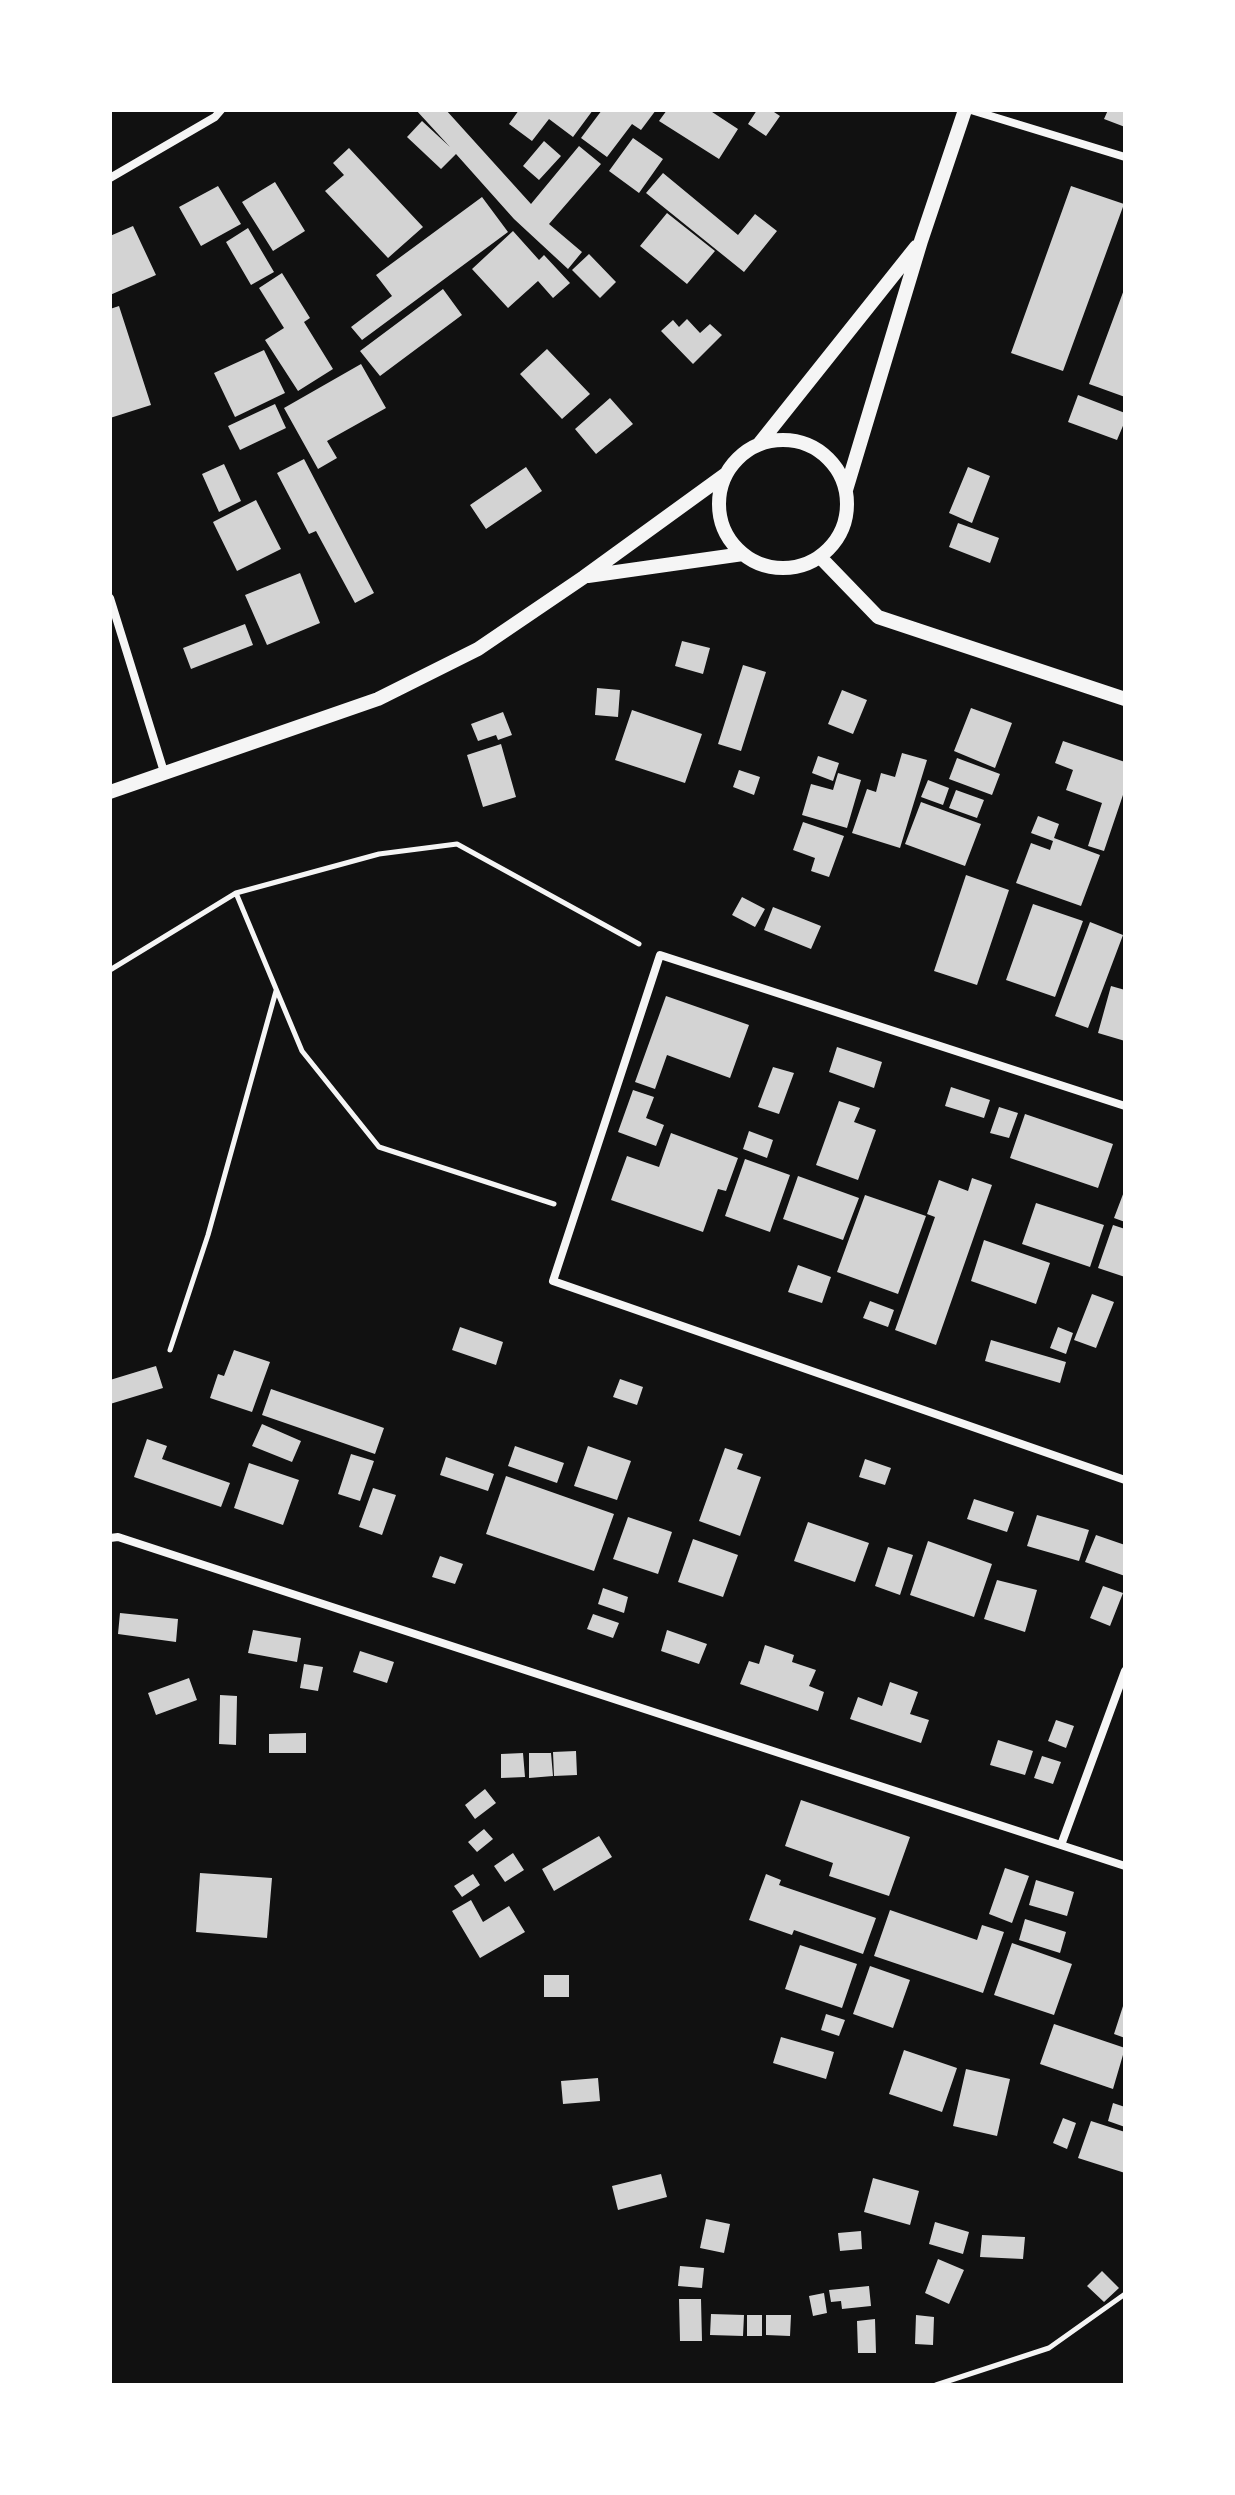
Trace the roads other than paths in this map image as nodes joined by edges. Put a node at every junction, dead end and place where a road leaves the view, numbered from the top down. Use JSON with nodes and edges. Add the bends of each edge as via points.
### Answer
{"nodes":[{"id":1,"x":221,"y":110,"type":"edge"},
{"id":2,"x":968,"y":110,"type":"edge"},
{"id":3,"x":1125,"y":157,"type":"edge"},
{"id":4,"x":110,"y":178,"type":"edge"},
{"id":5,"x":921,"y":241,"type":"junction"},
{"id":6,"x":759,"y":444,"type":"junction"},
{"id":7,"x":726,"y":474,"type":"junction"},
{"id":8,"x":846,"y":490,"type":"junction"},
{"id":9,"x":743,"y":554,"type":"junction"},
{"id":10,"x":820,"y":557,"type":"junction"},
{"id":11,"x":584,"y":577,"type":"junction"},
{"id":12,"x":110,"y":598,"type":"edge"},
{"id":13,"x":1125,"y":699,"type":"edge"},
{"id":14,"x":165,"y":775,"type":"junction"},
{"id":15,"x":110,"y":792,"type":"edge"},
{"id":16,"x":1125,"y":1106,"type":"edge"},
{"id":17,"x":1125,"y":1480,"type":"edge"},
{"id":18,"x":110,"y":1538,"type":"edge"},
{"id":19,"x":1125,"y":1671,"type":"edge"},
{"id":20,"x":1061,"y":1845,"type":"junction"},
{"id":21,"x":1125,"y":1866,"type":"edge"}],
"edges":[{"from":1,"to":4,"type":"street"},
{"from":2,"to":3,"type":"street"},
{"from":2,"to":5,"type":"street"},
{"from":5,"to":6,"type":"street"},
{"from":5,"to":8,"type":"street"},
{"from":6,"to":7,"type":"street"},
{"from":6,"to":8,"type":"street","via":[[803,442],[838,469]]},
{"from":7,"to":9,"type":"street","via":[[719,495],[720,517],[728,538]]},
{"from":7,"to":11,"type":"street"},
{"from":8,"to":10,"type":"street","via":[[848,513],[838,538]]},
{"from":9,"to":10,"type":"street","via":[[768,567],[794,567]]},
{"from":9,"to":11,"type":"street"},
{"from":10,"to":13,"type":"street","via":[[878,617]]},
{"from":11,"to":14,"type":"street","via":[[478,649],[378,699]]},
{"from":12,"to":14,"type":"street"},
{"from":14,"to":15,"type":"street"},
{"from":16,"to":17,"type":"street","via":[[660,955],[553,1281]]},
{"from":18,"to":20,"type":"street"},
{"from":19,"to":20,"type":"street"},
{"from":20,"to":21,"type":"street"}]}
